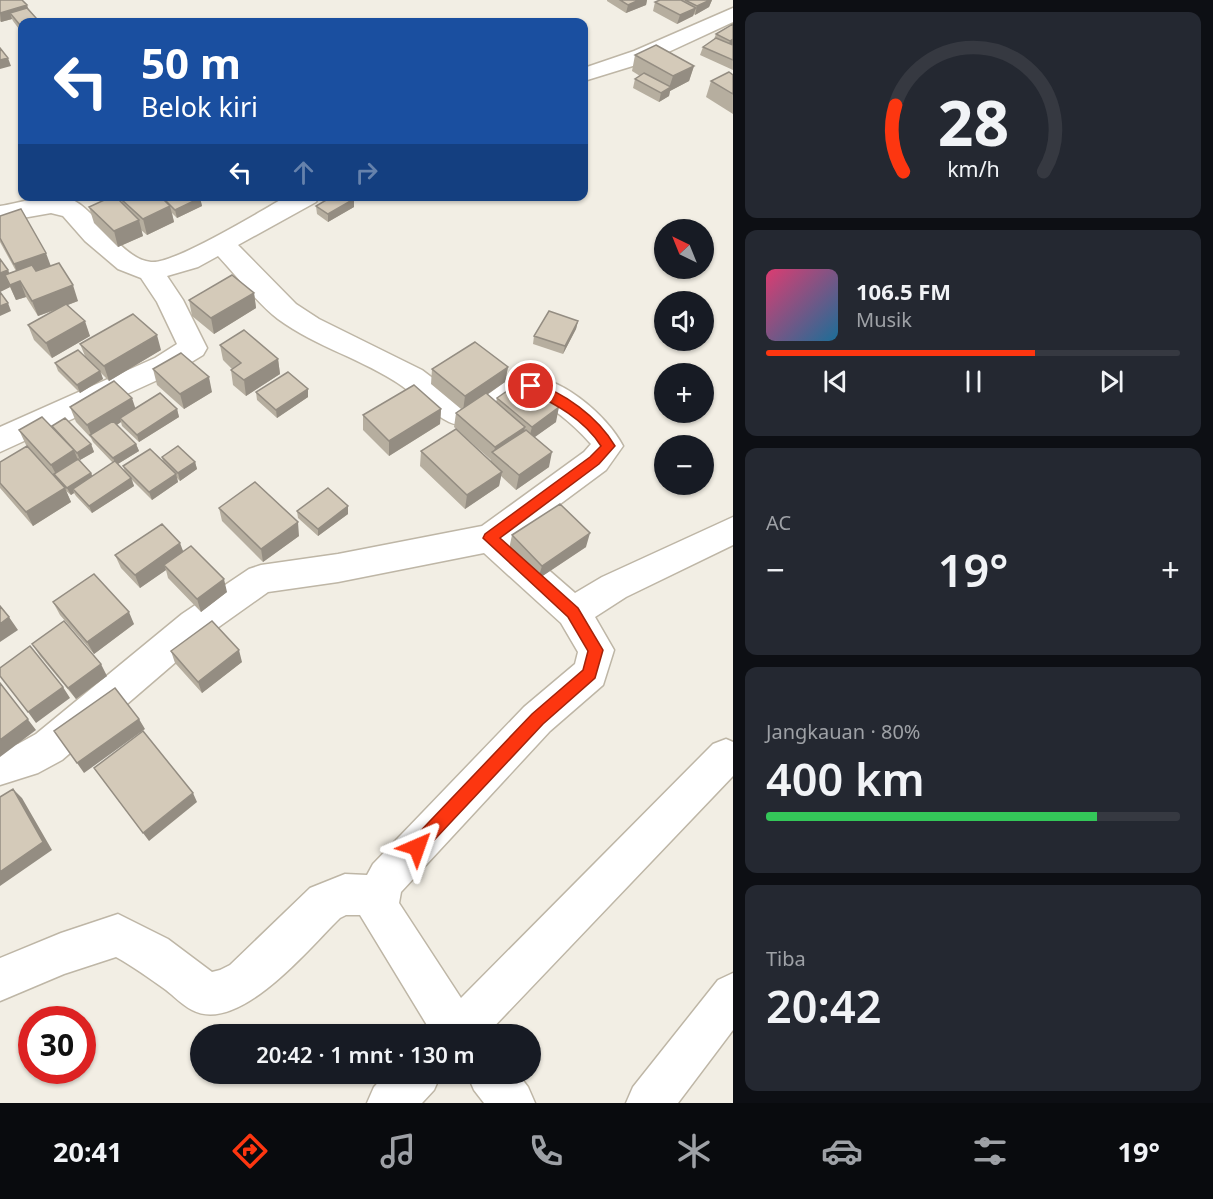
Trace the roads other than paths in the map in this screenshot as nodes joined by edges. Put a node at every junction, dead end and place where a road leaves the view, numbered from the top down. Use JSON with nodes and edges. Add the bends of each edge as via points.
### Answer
{"nodes":[{"id":1,"x":733,"y":14,"type":"edge"},
{"id":2,"x":588,"y":74,"type":"edge"},
{"id":3,"x":298,"y":201,"type":"edge"},
{"id":4,"x":0,"y":214,"type":"edge"},
{"id":5,"x":222,"y":245,"type":"junction"},
{"id":6,"x":150,"y":272,"type":"junction"},
{"id":7,"x":0,"y":440,"type":"edge"},
{"id":8,"x":733,"y":530,"type":"edge"},
{"id":9,"x":490,"y":538,"type":"junction"},
{"id":10,"x":573,"y":612,"type":"junction"},
{"id":11,"x":726,"y":757,"type":"dead end"},
{"id":12,"x":0,"y":767,"type":"edge"},
{"id":13,"x":378,"y":896,"type":"junction"},
{"id":14,"x":0,"y":980,"type":"edge"},
{"id":15,"x":733,"y":995,"type":"edge"},
{"id":16,"x":451,"y":1024,"type":"edge"},
{"id":17,"x":467,"y":1024,"type":"edge"},
{"id":18,"x":408,"y":1084,"type":"edge"},
{"id":19,"x":498,"y":1084,"type":"edge"},
{"id":20,"x":390,"y":1103,"type":"edge"},
{"id":21,"x":512,"y":1103,"type":"edge"},
{"id":22,"x":649,"y":1103,"type":"edge"}],
"edges":[{"from":1,"to":2,"type":"street","via":[[643,57]]},
{"from":3,"to":5,"type":"street"},
{"from":4,"to":6,"type":"street","via":[[63,205],[127,263]]},
{"from":5,"to":6,"type":"street","via":[[189,261]]},
{"from":5,"to":9,"type":"street","via":[[286,311],[402,373],[459,414],[531,386],[559,400],[596,428],[608,446],[595,461]]},
{"from":6,"to":7,"type":"street","via":[[193,348],[165,365]]},
{"from":8,"to":10,"type":"street","via":[[614,587]]},
{"from":9,"to":10,"type":"street"},
{"from":9,"to":12,"type":"street","via":[[261,579],[194,625],[49,747]]},
{"from":10,"to":13,"type":"street","via":[[596,650],[590,674],[537,719],[387,879]]},
{"from":11,"to":17,"type":"street"},
{"from":13,"to":14,"type":"street","via":[[345,894],[325,903],[244,980],[226,991],[206,994],[153,954],[118,935]]},
{"from":13,"to":16,"type":"street","via":[[378,908]]},
{"from":15,"to":22,"type":"street"},
{"from":18,"to":20,"type":"street"},
{"from":19,"to":21,"type":"street"}]}
